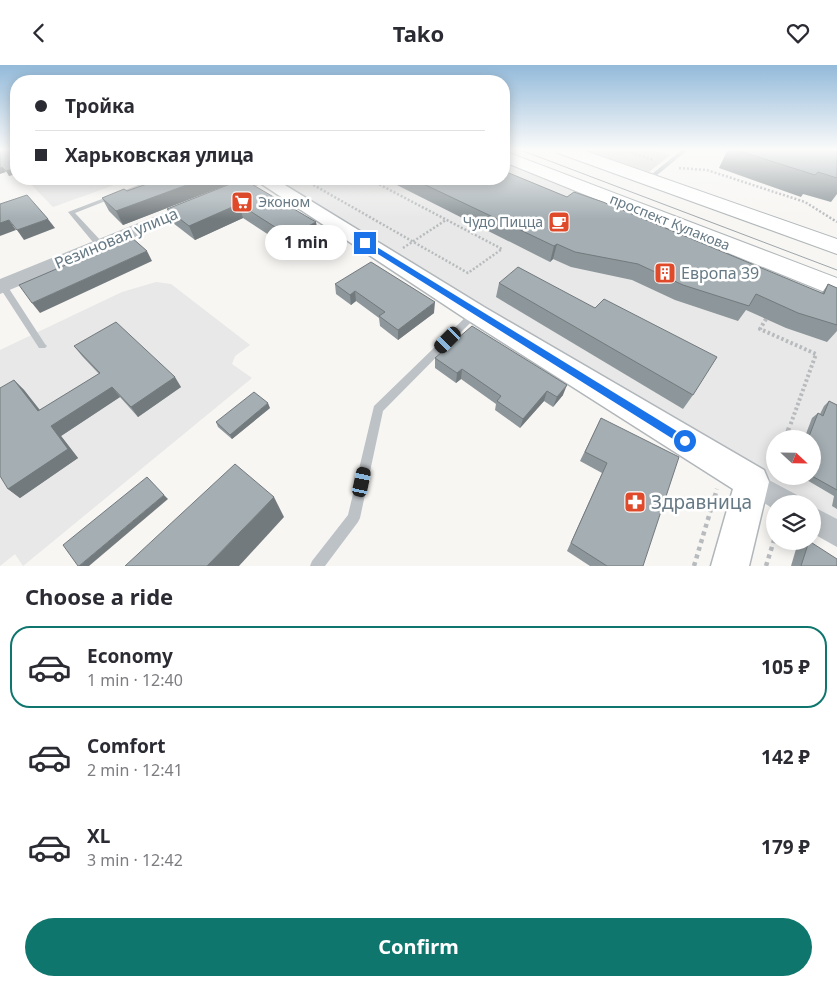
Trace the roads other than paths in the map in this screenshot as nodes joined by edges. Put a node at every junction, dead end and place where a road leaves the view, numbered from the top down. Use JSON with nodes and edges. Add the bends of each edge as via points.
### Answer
{"nodes":[{"id":1,"x":546,"y":172,"type":"edge"},
{"id":2,"x":630,"y":172,"type":"edge"},
{"id":3,"x":658,"y":172,"type":"edge"},
{"id":4,"x":649,"y":179,"type":"junction"},
{"id":5,"x":143,"y":185,"type":"edge"},
{"id":6,"x":247,"y":185,"type":"edge"},
{"id":7,"x":272,"y":185,"type":"edge"},
{"id":8,"x":100,"y":245,"type":"junction"},
{"id":9,"x":837,"y":247,"type":"edge"},
{"id":10,"x":1,"y":286,"type":"edge"},
{"id":11,"x":837,"y":287,"type":"edge"},
{"id":12,"x":475,"y":313,"type":"junction"},
{"id":13,"x":42,"y":346,"type":"dead end"},
{"id":14,"x":735,"y":483,"type":"junction"},
{"id":15,"x":766,"y":495,"type":"edge"},
{"id":16,"x":821,"y":524,"type":"edge"},
{"id":17,"x":837,"y":534,"type":"edge"},
{"id":18,"x":317,"y":566,"type":"edge"},
{"id":19,"x":730,"y":566,"type":"edge"}],
"edges":[{"from":1,"to":11,"type":"main road","name":"проспект Кулакова"},
{"from":2,"to":4,"type":"main road","name":"проспект Кулакова"},
{"from":3,"to":4,"type":"lane"},
{"from":4,"to":9,"type":"main road","name":"проспект Кулакова"},
{"from":5,"to":8,"type":"lane","via":[[71,212]]},
{"from":6,"to":8,"type":"street","name":"Резиновая улица"},
{"from":7,"to":12,"type":"main road"},
{"from":8,"to":10,"type":"street","name":"Резиновая улица"},
{"from":10,"to":13,"type":"lane"},
{"from":12,"to":14,"type":"main road"},
{"from":12,"to":18,"type":"lane","via":[[378,409],[354,518]]},
{"from":14,"to":15,"type":"street"},
{"from":14,"to":19,"type":"main road"},
{"from":16,"to":17,"type":"street"}]}
